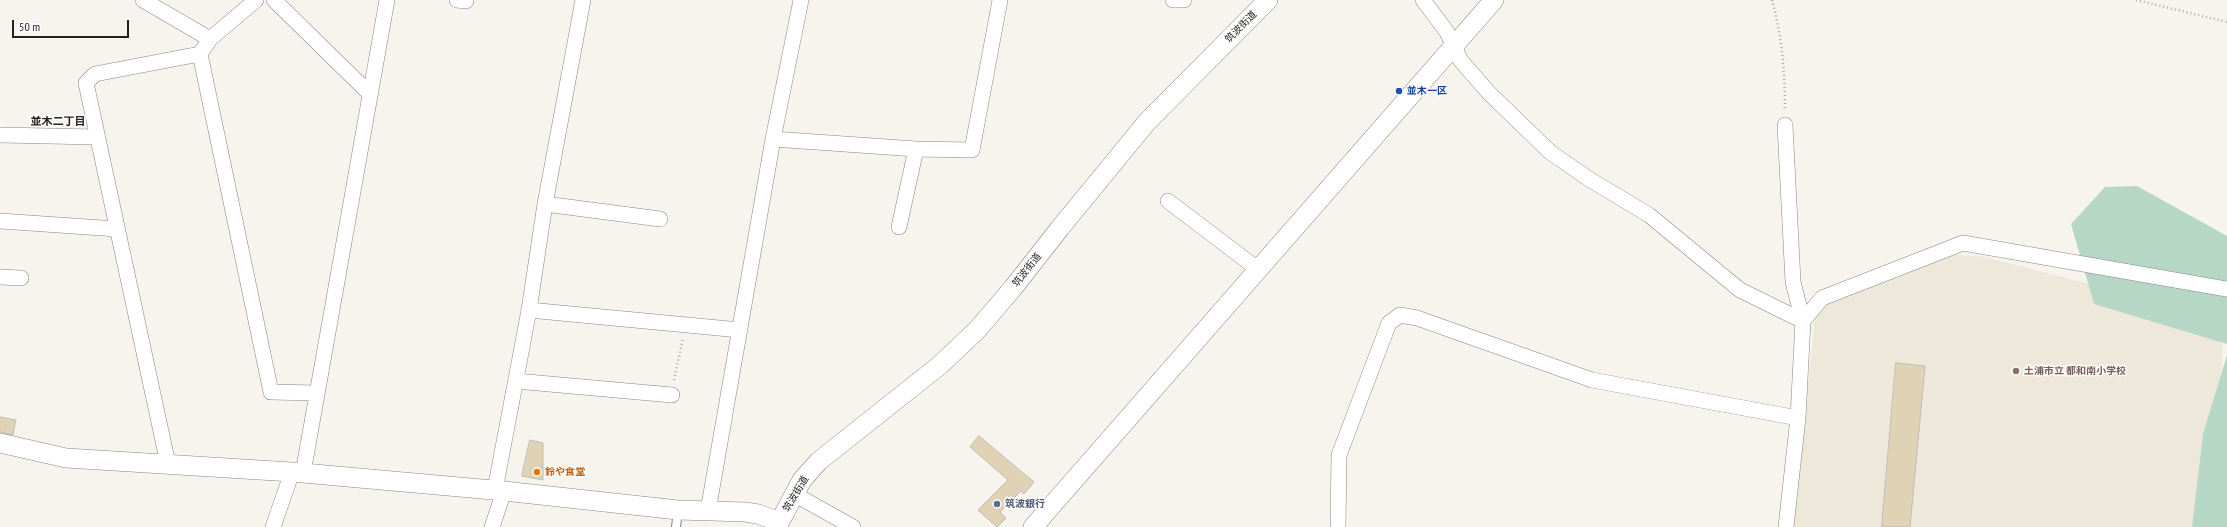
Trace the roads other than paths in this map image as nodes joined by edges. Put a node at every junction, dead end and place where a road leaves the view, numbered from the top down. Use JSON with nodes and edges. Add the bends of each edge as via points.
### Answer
{"nodes":[{"id":1,"x":143,"y":0,"type":"edge"},
{"id":2,"x":256,"y":0,"type":"edge"},
{"id":3,"x":274,"y":0,"type":"edge"},
{"id":4,"x":387,"y":0,"type":"edge"},
{"id":5,"x":583,"y":0,"type":"edge"},
{"id":6,"x":801,"y":0,"type":"edge"},
{"id":7,"x":1000,"y":0,"type":"edge"},
{"id":8,"x":1173,"y":0,"type":"edge"},
{"id":9,"x":1184,"y":0,"type":"edge"},
{"id":10,"x":1422,"y":0,"type":"edge"},
{"id":11,"x":1494,"y":0,"type":"edge"},
{"id":12,"x":1263,"y":2,"type":"edge"},
{"id":13,"x":210,"y":39,"type":"junction"},
{"id":14,"x":1454,"y":46,"type":"junction"},
{"id":15,"x":200,"y":54,"type":"junction"},
{"id":16,"x":370,"y":94,"type":"junction"},
{"id":17,"x":1785,"y":124,"type":"road end"},
{"id":18,"x":0,"y":135,"type":"edge"},
{"id":19,"x":96,"y":137,"type":"junction"},
{"id":20,"x":773,"y":139,"type":"junction"},
{"id":21,"x":916,"y":149,"type":"junction"},
{"id":22,"x":1168,"y":201,"type":"dead end"},
{"id":23,"x":545,"y":204,"type":"junction"},
{"id":24,"x":660,"y":219,"type":"dead end"},
{"id":25,"x":0,"y":221,"type":"edge"},
{"id":26,"x":899,"y":227,"type":"dead end"},
{"id":27,"x":117,"y":229,"type":"junction"},
{"id":28,"x":1259,"y":270,"type":"junction"},
{"id":29,"x":0,"y":277,"type":"edge"},
{"id":30,"x":22,"y":278,"type":"dead end"},
{"id":31,"x":2227,"y":289,"type":"edge"},
{"id":32,"x":529,"y":310,"type":"junction"},
{"id":33,"x":1803,"y":321,"type":"junction"},
{"id":34,"x":740,"y":330,"type":"junction"},
{"id":35,"x":516,"y":380,"type":"junction"},
{"id":36,"x":316,"y":393,"type":"junction"},
{"id":37,"x":672,"y":395,"type":"road end"},
{"id":38,"x":1798,"y":418,"type":"junction"},
{"id":39,"x":0,"y":443,"type":"edge"},
{"id":40,"x":168,"y":464,"type":"junction"},
{"id":41,"x":298,"y":473,"type":"junction"},
{"id":42,"x":500,"y":491,"type":"junction"},
{"id":43,"x":794,"y":494,"type":"junction"},
{"id":44,"x":708,"y":511,"type":"junction"},
{"id":45,"x":677,"y":518,"type":"edge"},
{"id":46,"x":778,"y":525,"type":"edge"},
{"id":47,"x":273,"y":527,"type":"edge"},
{"id":48,"x":492,"y":527,"type":"edge"},
{"id":49,"x":853,"y":527,"type":"edge"},
{"id":50,"x":1033,"y":527,"type":"edge"},
{"id":51,"x":1338,"y":527,"type":"edge"},
{"id":52,"x":1786,"y":527,"type":"edge"}],
"edges":[{"from":1,"to":13,"type":"street"},
{"from":2,"to":13,"type":"street"},
{"from":3,"to":16,"type":"street"},
{"from":4,"to":16,"type":"street"},
{"from":5,"to":23,"type":"street"},
{"from":6,"to":20,"type":"street"},
{"from":7,"to":21,"type":"street","via":[[972,150]]},
{"from":8,"to":9,"type":"street"},
{"from":10,"to":14,"type":"street","via":[[1447,32]]},
{"from":11,"to":14,"type":"street"},
{"from":12,"to":43,"type":"street","name":"筑波街道","via":[[1148,122],[977,330],[940,365],[819,460]]},
{"from":13,"to":15,"type":"street"},
{"from":14,"to":28,"type":"street"},
{"from":14,"to":33,"type":"street","via":[[1461,61],[1489,93],[1550,152],[1649,215],[1740,290]]},
{"from":15,"to":19,"type":"street","via":[[95,74],[86,83]]},
{"from":15,"to":36,"type":"street","via":[[271,392]]},
{"from":16,"to":36,"type":"street"},
{"from":17,"to":33,"type":"street","via":[[1793,282]]},
{"from":18,"to":19,"type":"street"},
{"from":19,"to":27,"type":"street"},
{"from":20,"to":21,"type":"street"},
{"from":20,"to":34,"type":"street"},
{"from":21,"to":26,"type":"street"},
{"from":22,"to":28,"type":"street"},
{"from":23,"to":24,"type":"street"},
{"from":23,"to":32,"type":"street"},
{"from":25,"to":27,"type":"street"},
{"from":27,"to":40,"type":"street"},
{"from":28,"to":50,"type":"street"},
{"from":29,"to":30,"type":"street"},
{"from":31,"to":33,"type":"street","via":[[1964,243],[1822,298]]},
{"from":32,"to":34,"type":"street"},
{"from":32,"to":35,"type":"street"},
{"from":33,"to":38,"type":"street"},
{"from":34,"to":44,"type":"street"},
{"from":35,"to":37,"type":"street"},
{"from":35,"to":42,"type":"street"},
{"from":36,"to":41,"type":"street"},
{"from":38,"to":51,"type":"street","via":[[1592,380],[1417,318],[1400,315],[1389,323],[1339,455]]},
{"from":38,"to":52,"type":"street"},
{"from":39,"to":40,"type":"street","via":[[66,458]]},
{"from":40,"to":41,"type":"street"},
{"from":41,"to":42,"type":"street"},
{"from":41,"to":47,"type":"street"},
{"from":42,"to":45,"type":"street"},
{"from":42,"to":48,"type":"street"},
{"from":43,"to":46,"type":"street","name":"筑波街道"},
{"from":43,"to":49,"type":"street"},
{"from":44,"to":45,"type":"street"},
{"from":44,"to":46,"type":"street","via":[[752,513]]}]}
